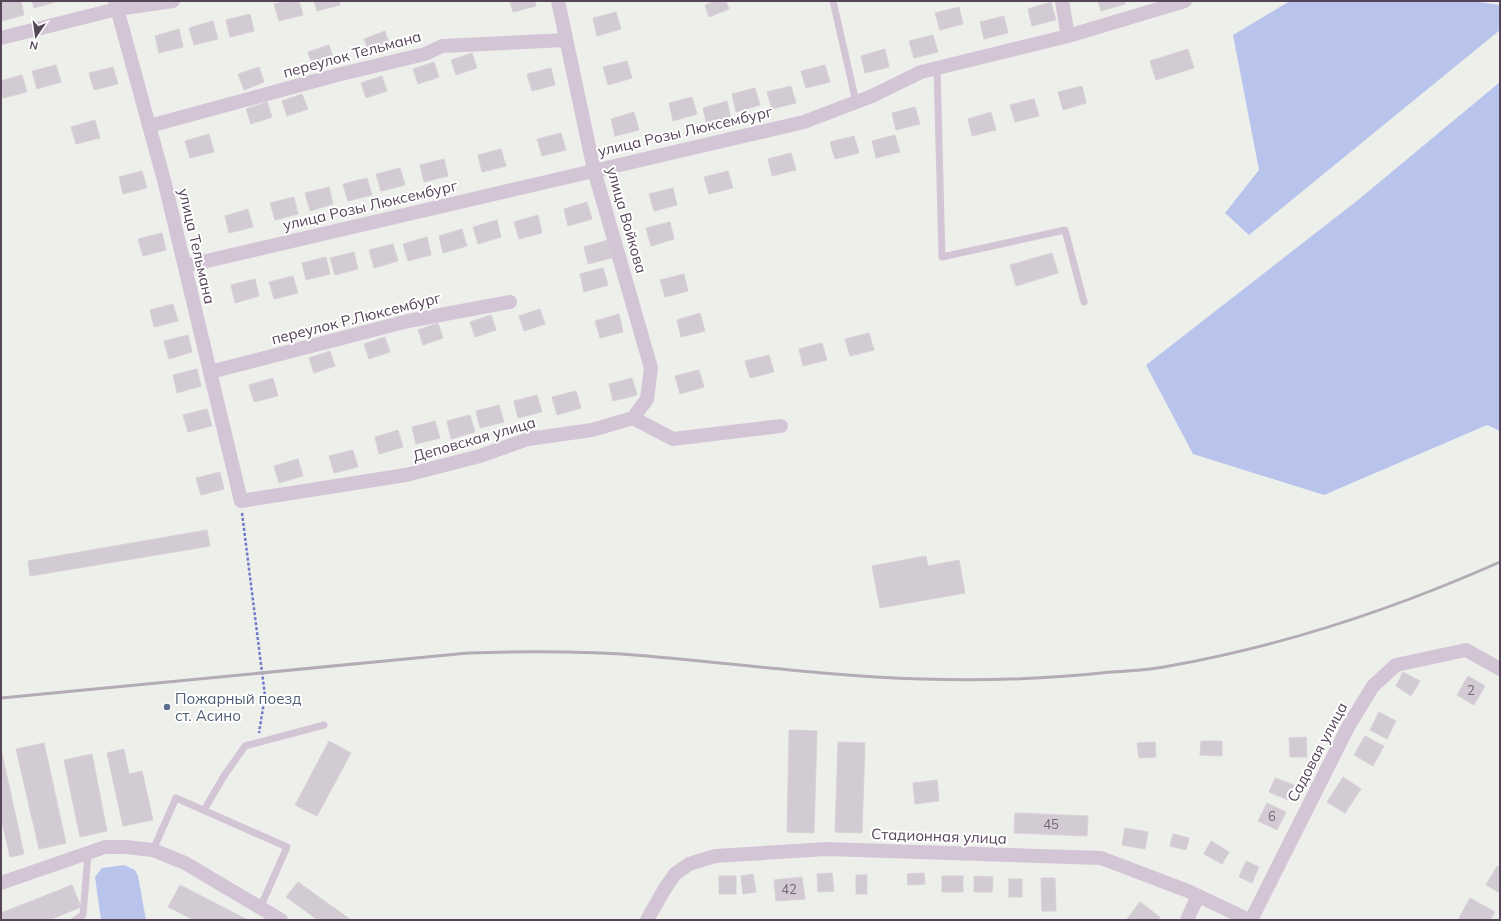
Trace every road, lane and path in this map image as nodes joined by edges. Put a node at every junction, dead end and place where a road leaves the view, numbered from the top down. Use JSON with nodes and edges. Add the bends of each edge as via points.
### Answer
{"nodes":[{"id":1,"x":173,"y":1,"type":"edge"},
{"id":2,"x":558,"y":1,"type":"edge"},
{"id":3,"x":833,"y":1,"type":"edge"},
{"id":4,"x":1062,"y":1,"type":"edge"},
{"id":5,"x":1185,"y":1,"type":"edge"},
{"id":6,"x":116,"y":5,"type":"edge"},
{"id":7,"x":1068,"y":36,"type":"junction"},
{"id":8,"x":1,"y":38,"type":"edge"},
{"id":9,"x":566,"y":40,"type":"junction"},
{"id":10,"x":938,"y":68,"type":"junction"},
{"id":11,"x":856,"y":102,"type":"junction"},
{"id":12,"x":149,"y":126,"type":"junction"},
{"id":13,"x":594,"y":170,"type":"junction"},
{"id":14,"x":185,"y":266,"type":"junction"},
{"id":15,"x":510,"y":302,"type":"dead end"},
{"id":16,"x":1084,"y":302,"type":"dead end"},
{"id":17,"x":210,"y":372,"type":"junction"},
{"id":18,"x":633,"y":418,"type":"junction"},
{"id":19,"x":781,"y":426,"type":"dead end"},
{"id":20,"x":241,"y":501,"type":"junction"},
{"id":21,"x":1500,"y":669,"type":"edge"},
{"id":22,"x":324,"y":725,"type":"dead end"},
{"id":23,"x":257,"y":742,"type":"junction"},
{"id":24,"x":204,"y":810,"type":"junction"},
{"id":25,"x":153,"y":850,"type":"junction"},
{"id":26,"x":88,"y":854,"type":"junction"},
{"id":27,"x":1,"y":883,"type":"edge"},
{"id":28,"x":1198,"y":896,"type":"junction"},
{"id":29,"x":260,"y":908,"type":"junction"},
{"id":30,"x":75,"y":920,"type":"edge"},
{"id":31,"x":281,"y":920,"type":"edge"},
{"id":32,"x":647,"y":920,"type":"edge"},
{"id":33,"x":1187,"y":920,"type":"edge"},
{"id":34,"x":1250,"y":920,"type":"edge"}],
"edges":[{"from":1,"to":6,"type":"street"},
{"from":2,"to":9,"type":"street","name":"улица Войкова"},
{"from":3,"to":11,"type":"lane"},
{"from":4,"to":7,"type":"street"},
{"from":5,"to":7,"type":"street","name":"улица Розы Люксембург"},
{"from":6,"to":8,"type":"street"},
{"from":6,"to":12,"type":"street","name":"улица Тельмана"},
{"from":7,"to":10,"type":"street","name":"улица Розы Люксембург"},
{"from":9,"to":12,"type":"street","name":"переулок Тельмана","via":[[442,46],[425,54]]},
{"from":9,"to":13,"type":"street","name":"улица Войкова"},
{"from":10,"to":11,"type":"street","name":"улица Розы Люксембург","via":[[921,72]]},
{"from":10,"to":16,"type":"lane","via":[[942,257],[1065,230]]},
{"from":11,"to":13,"type":"street","name":"улица Розы Люксембург","via":[[804,122]]},
{"from":12,"to":14,"type":"street","name":"улица Тельмана"},
{"from":13,"to":14,"type":"street","name":"улица Розы Люксембург"},
{"from":13,"to":18,"type":"street","name":"улица Войкова","via":[[651,368],[647,400]]},
{"from":14,"to":17,"type":"street","name":"улица Тельмана"},
{"from":15,"to":17,"type":"street","name":"переулок Р.Люксембург","via":[[408,321]]},
{"from":17,"to":20,"type":"street","name":"улица Тельмана"},
{"from":18,"to":19,"type":"street","via":[[673,440]]},
{"from":18,"to":20,"type":"street","name":"Деповская улица","via":[[592,430],[528,438],[480,456],[406,475]]},
{"from":20,"to":23,"type":"path","via":[[265,696]]},
{"from":21,"to":34,"type":"street","name":"Садовая улица","via":[[1466,650],[1396,665],[1373,686],[1348,727]]},
{"from":22,"to":23,"type":"lane"},
{"from":23,"to":24,"type":"lane","via":[[245,746]]},
{"from":24,"to":25,"type":"lane","via":[[176,798]]},
{"from":24,"to":29,"type":"lane","via":[[287,847]]},
{"from":25,"to":26,"type":"street","via":[[105,847]]},
{"from":25,"to":29,"type":"street","via":[[185,863]]},
{"from":26,"to":27,"type":"street"},
{"from":26,"to":30,"type":"lane","via":[[83,915]]},
{"from":28,"to":32,"type":"street","name":"Стадионная улица","via":[[1101,858],[826,849],[778,851],[715,856],[688,864],[671,879]]},
{"from":28,"to":33,"type":"street"},
{"from":28,"to":34,"type":"street","name":"Стадионная улица"},
{"from":29,"to":31,"type":"street"}]}
